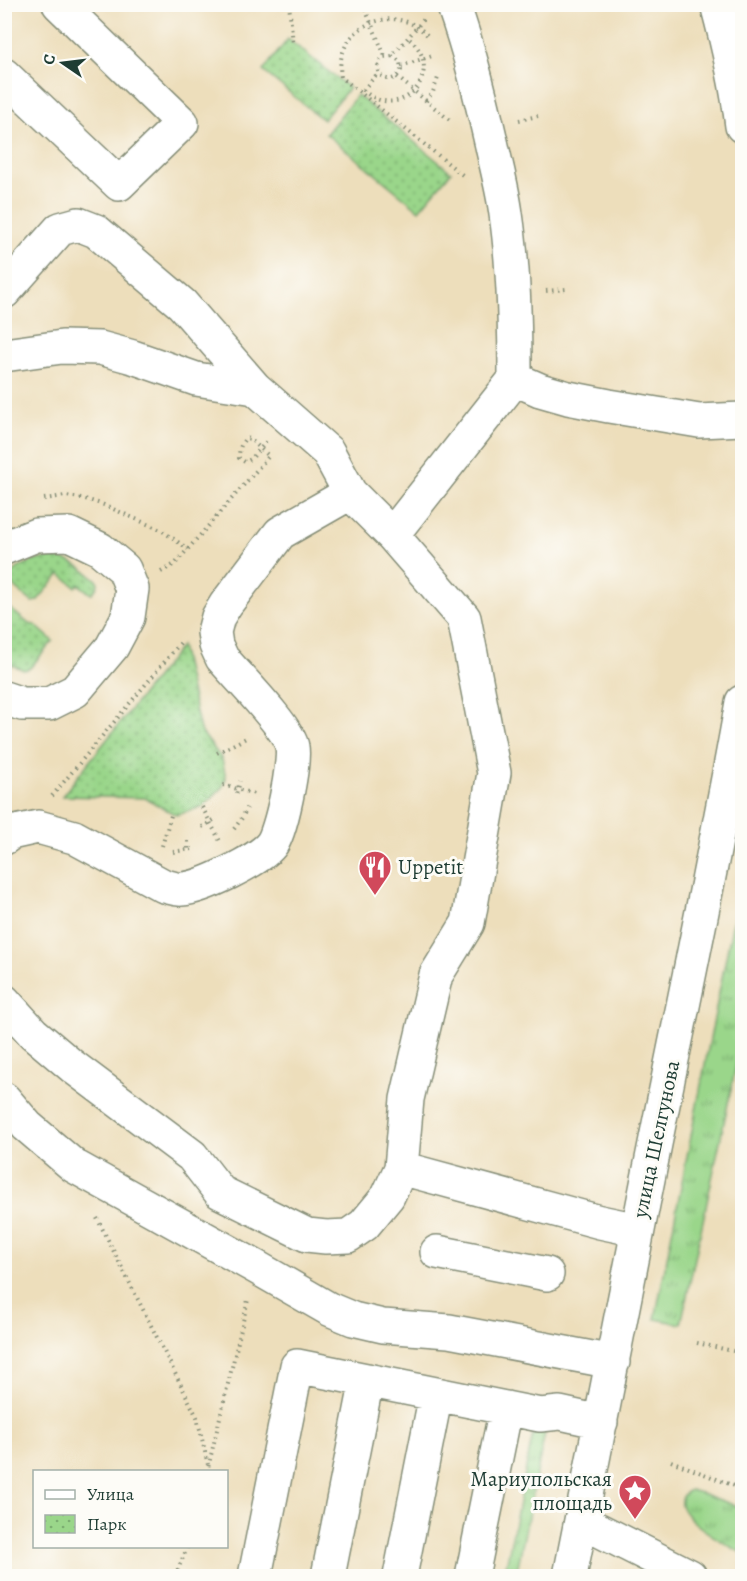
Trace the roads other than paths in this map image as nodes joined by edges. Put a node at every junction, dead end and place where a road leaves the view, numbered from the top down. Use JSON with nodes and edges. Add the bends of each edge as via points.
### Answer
{"nodes":[{"id":1,"x":59,"y":4,"type":"edge"},
{"id":2,"x":717,"y":4,"type":"edge"},
{"id":3,"x":441,"y":8,"type":"edge"},
{"id":4,"x":4,"y":75,"type":"edge"},
{"id":5,"x":742,"y":126,"type":"edge"},
{"id":6,"x":4,"y":292,"type":"edge"},
{"id":7,"x":4,"y":355,"type":"edge"},
{"id":8,"x":514,"y":379,"type":"junction"},
{"id":9,"x":255,"y":388,"type":"junction"},
{"id":10,"x":742,"y":419,"type":"edge"},
{"id":11,"x":350,"y":493,"type":"junction"},
{"id":12,"x":392,"y":535,"type":"junction"},
{"id":13,"x":4,"y":548,"type":"edge"},
{"id":14,"x":4,"y":698,"type":"edge"},
{"id":15,"x":742,"y":702,"type":"edge"},
{"id":16,"x":734,"y":802,"type":"edge"},
{"id":17,"x":4,"y":838,"type":"edge"},
{"id":18,"x":4,"y":1001,"type":"edge"},
{"id":19,"x":4,"y":1099,"type":"edge"},
{"id":20,"x":401,"y":1168,"type":"junction"},
{"id":21,"x":638,"y":1230,"type":"junction"},
{"id":22,"x":437,"y":1252,"type":"dead end"},
{"id":23,"x":547,"y":1274,"type":"dead end"},
{"id":24,"x":613,"y":1362,"type":"junction"},
{"id":25,"x":367,"y":1380,"type":"junction"},
{"id":26,"x":436,"y":1394,"type":"junction"},
{"id":27,"x":506,"y":1408,"type":"junction"},
{"id":28,"x":601,"y":1422,"type":"junction"},
{"id":29,"x":581,"y":1521,"type":"junction"},
{"id":30,"x":255,"y":1576,"type":"edge"},
{"id":31,"x":328,"y":1576,"type":"edge"},
{"id":32,"x":400,"y":1576,"type":"edge"},
{"id":33,"x":472,"y":1576,"type":"edge"},
{"id":34,"x":570,"y":1576,"type":"edge"},
{"id":35,"x":690,"y":1576,"type":"edge"}],
"edges":[{"from":1,"to":4,"type":"street","via":[[182,123],[119,184]]},
{"from":2,"to":5,"type":"street"},
{"from":3,"to":8,"type":"street","via":[[466,43],[506,213],[512,265]]},
{"from":6,"to":9,"type":"street","via":[[60,228],[78,224],[96,231],[182,304]]},
{"from":7,"to":9,"type":"street","via":[[62,347],[100,348],[196,379]]},
{"from":8,"to":10,"type":"street","via":[[589,402],[699,421]]},
{"from":8,"to":12,"type":"street"},
{"from":9,"to":11,"type":"street","via":[[328,452]]},
{"from":11,"to":12,"type":"street"},
{"from":11,"to":17,"type":"street","via":[[280,532],[226,604],[214,632],[222,658],[283,728],[292,746],[280,826],[272,844],[249,862],[181,890],[164,886],[74,837],[38,827]]},
{"from":12,"to":20,"type":"street","via":[[464,618],[494,773],[468,923],[436,975],[407,1099]]},
{"from":13,"to":14,"type":"street","via":[[36,535],[69,534],[100,549],[124,569],[132,588],[128,617],[112,647],[75,692],[49,704],[22,704]]},
{"from":15,"to":16,"type":"street","name":"улица Шелгунова"},
{"from":16,"to":21,"type":"street","name":"улица Шелгунова"},
{"from":18,"to":20,"type":"street","via":[[33,1033],[72,1066],[192,1156],[220,1192],[307,1235],[348,1236],[364,1226],[387,1196]]},
{"from":19,"to":24,"type":"street","via":[[27,1126],[74,1166],[329,1309],[383,1326],[449,1330]]},
{"from":20,"to":21,"type":"street"},
{"from":21,"to":24,"type":"street","name":"улица Шелгунова"},
{"from":22,"to":23,"type":"street"},
{"from":24,"to":28,"type":"street","name":"улица Шелгунова"},
{"from":25,"to":26,"type":"street"},
{"from":25,"to":30,"type":"street","via":[[297,1366]]},
{"from":25,"to":31,"type":"street"},
{"from":26,"to":27,"type":"street"},
{"from":26,"to":32,"type":"street"},
{"from":27,"to":28,"type":"street"},
{"from":27,"to":33,"type":"street"},
{"from":28,"to":29,"type":"street","name":"улица Шелгунова"},
{"from":29,"to":34,"type":"street","name":"улица Шелгунова"},
{"from":29,"to":35,"type":"street"}]}
